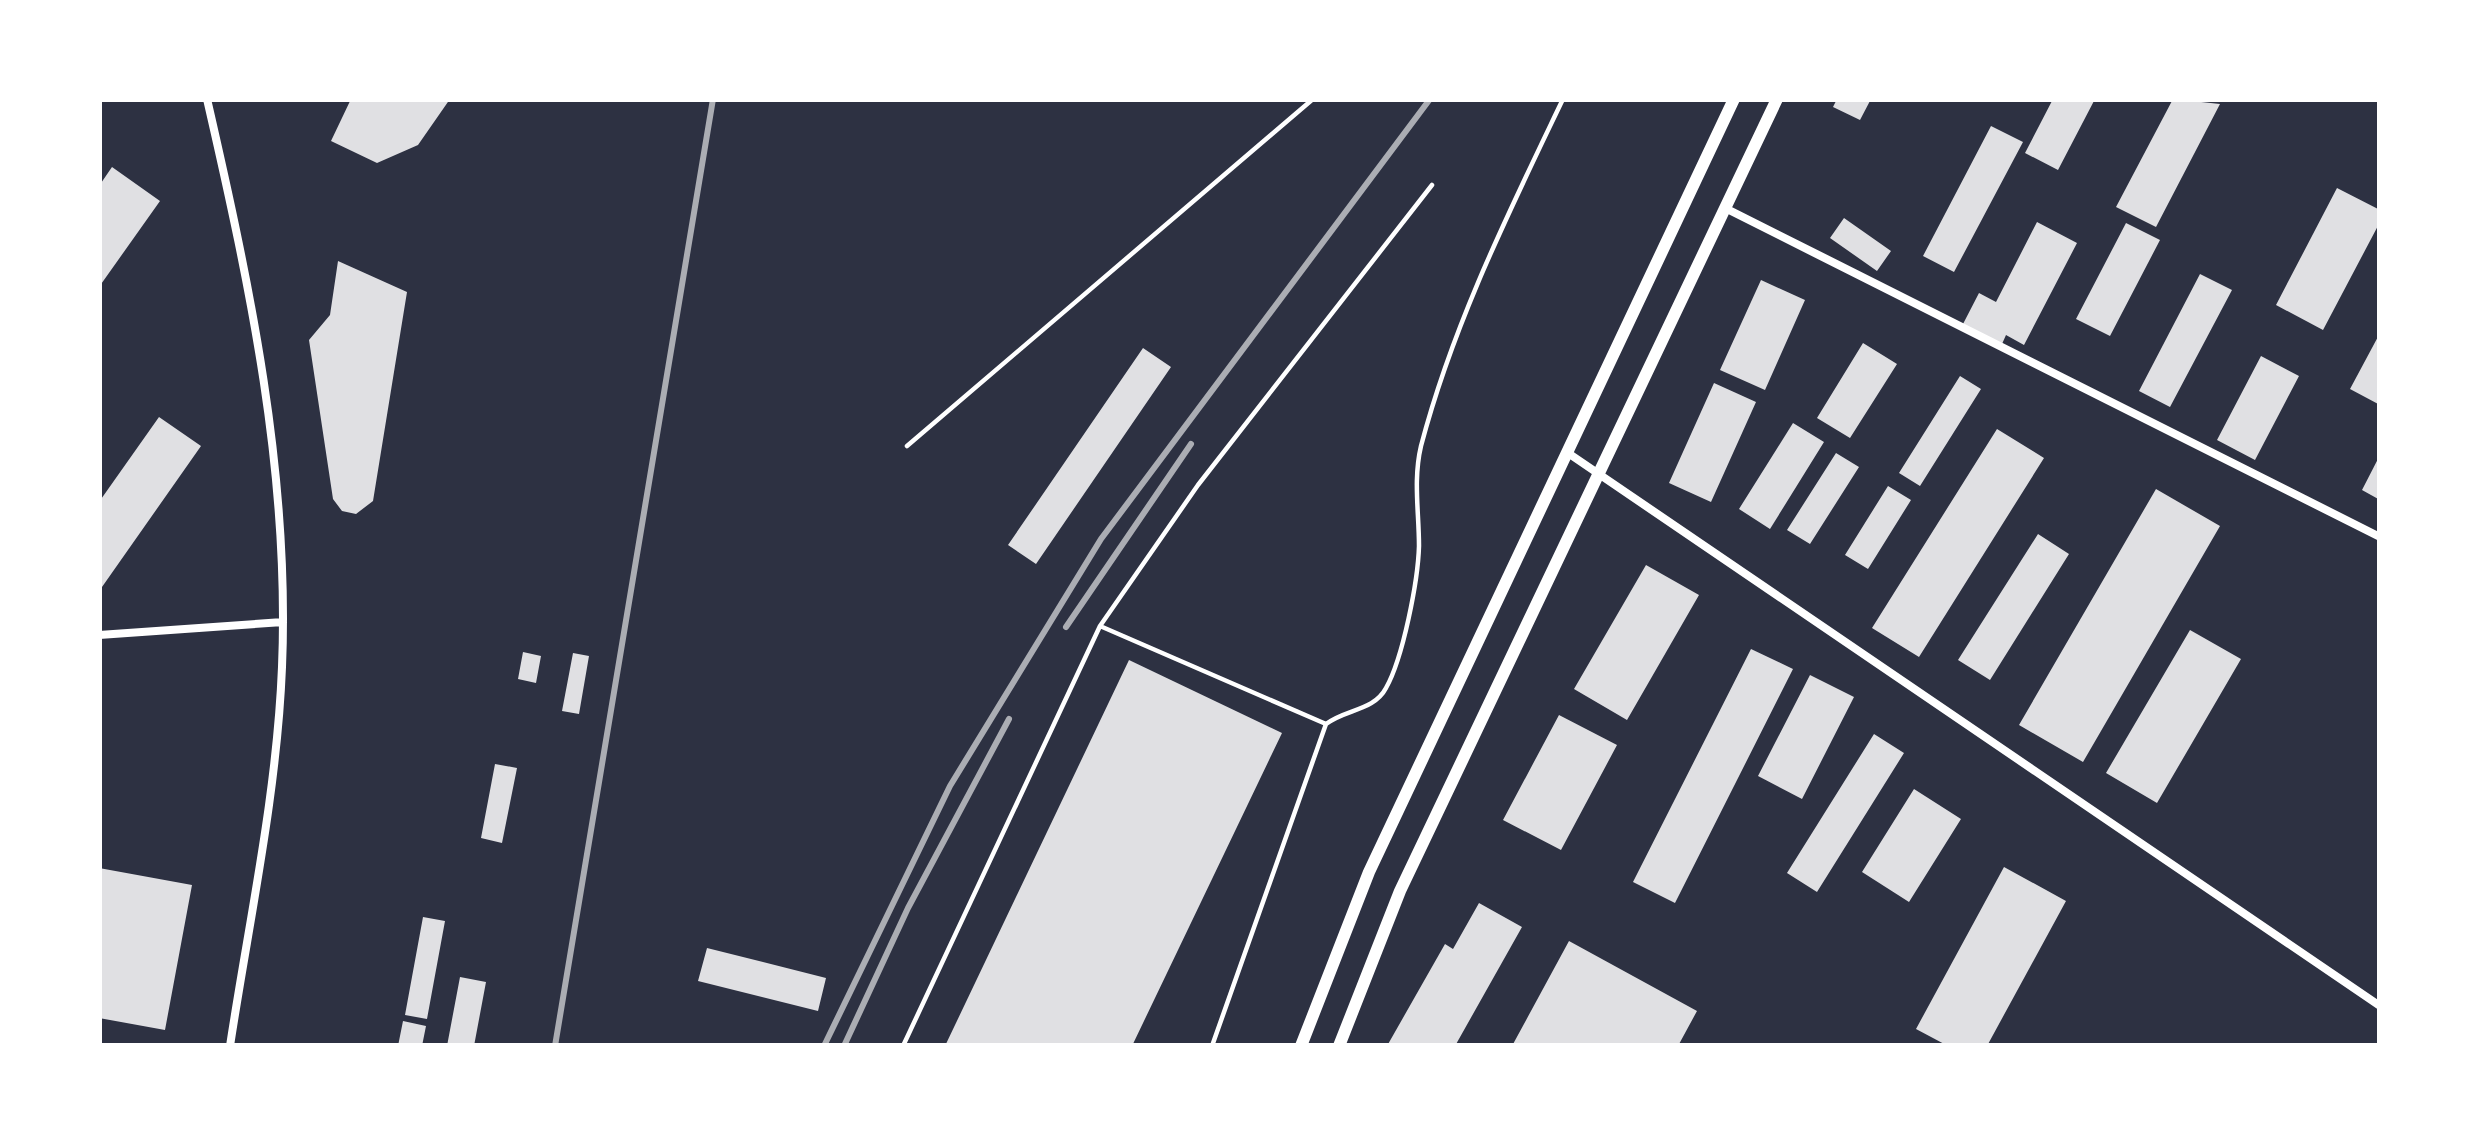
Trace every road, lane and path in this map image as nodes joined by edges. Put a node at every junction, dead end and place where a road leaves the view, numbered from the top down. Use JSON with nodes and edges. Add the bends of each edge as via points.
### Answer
{"nodes":[{"id":1,"x":207,"y":99,"type":"edge"},
{"id":2,"x":1313,"y":99,"type":"edge"},
{"id":3,"x":1563,"y":99,"type":"edge"},
{"id":4,"x":1734,"y":99,"type":"edge"},
{"id":5,"x":1777,"y":99,"type":"edge"},
{"id":6,"x":1432,"y":185,"type":"dead end"},
{"id":7,"x":1727,"y":208,"type":"junction"},
{"id":8,"x":907,"y":446,"type":"dead end"},
{"id":9,"x":1567,"y":452,"type":"junction"},
{"id":10,"x":1598,"y":472,"type":"junction"},
{"id":11,"x":2380,"y":537,"type":"edge"},
{"id":12,"x":283,"y":622,"type":"junction"},
{"id":13,"x":1100,"y":626,"type":"junction"},
{"id":14,"x":99,"y":635,"type":"edge"},
{"id":15,"x":1326,"y":724,"type":"junction"},
{"id":16,"x":2380,"y":1006,"type":"edge"},
{"id":17,"x":230,"y":1046,"type":"edge"},
{"id":18,"x":903,"y":1046,"type":"edge"},
{"id":19,"x":1212,"y":1046,"type":"edge"},
{"id":20,"x":1300,"y":1046,"type":"edge"},
{"id":21,"x":1339,"y":1046,"type":"edge"}],
"edges":[{"from":1,"to":12,"type":"street","via":[[264,374]]},
{"from":2,"to":8,"type":"lane"},
{"from":3,"to":15,"type":"lane","via":[[1467,304],[1421,447],[1419,551],[1386,689]]},
{"from":4,"to":9,"type":"main road"},
{"from":5,"to":7,"type":"main road"},
{"from":6,"to":13,"type":"lane","via":[[1198,485]]},
{"from":7,"to":10,"type":"main road"},
{"from":7,"to":11,"type":"street"},
{"from":9,"to":10,"type":"street"},
{"from":9,"to":20,"type":"main road","via":[[1369,872]]},
{"from":10,"to":16,"type":"street"},
{"from":10,"to":21,"type":"main road","via":[[1400,891]]},
{"from":12,"to":14,"type":"street"},
{"from":12,"to":17,"type":"street","via":[[270,790]]},
{"from":13,"to":15,"type":"lane"},
{"from":13,"to":18,"type":"lane"},
{"from":15,"to":19,"type":"lane"}]}
